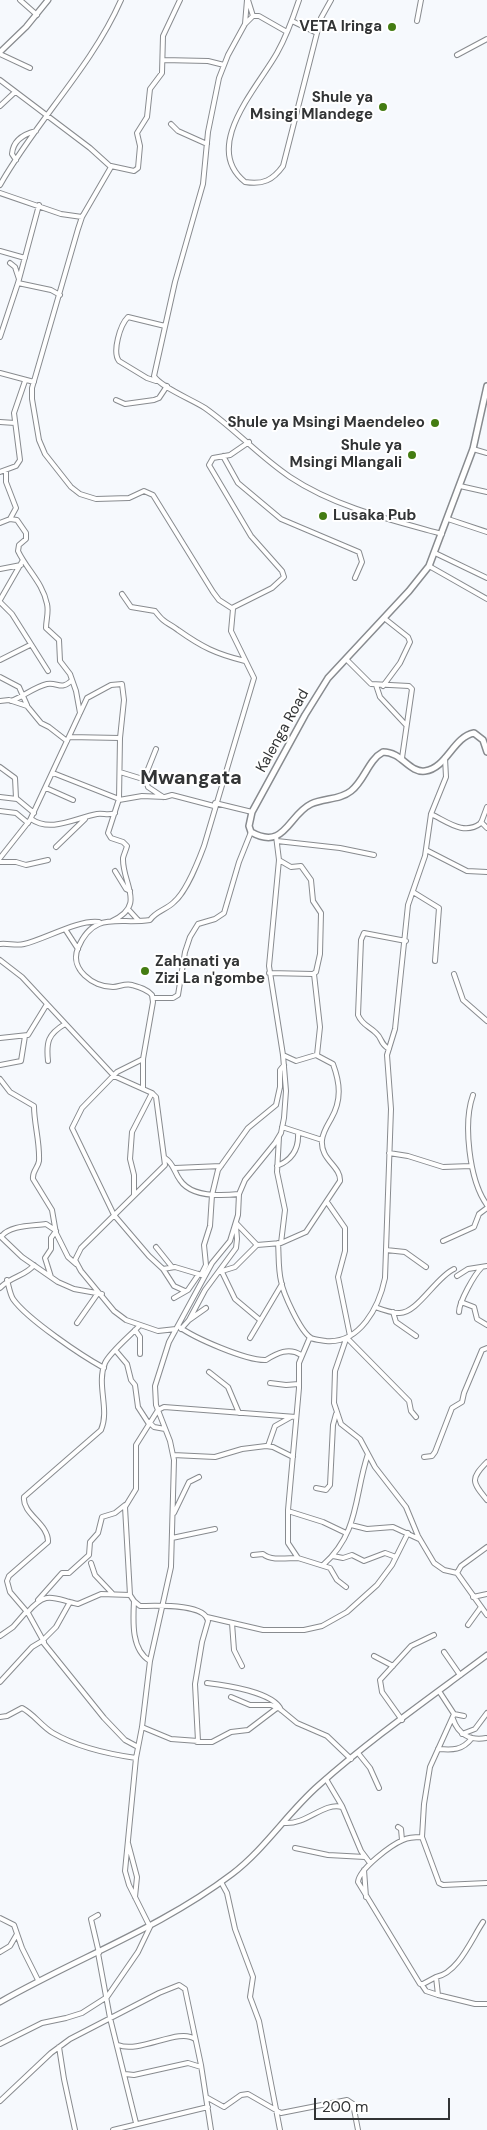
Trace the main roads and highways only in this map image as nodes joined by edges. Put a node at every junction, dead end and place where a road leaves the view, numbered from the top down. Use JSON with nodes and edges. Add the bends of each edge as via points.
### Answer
{"nodes":[{"id":1,"x":487,"y":386,"type":"edge"},
{"id":2,"x":487,"y":752,"type":"edge"}],
"edges":[{"from":1,"to":2,"type":"main road","name":"Kalenga Road","via":[[473,449],[429,566],[328,678],[252,812],[249,826],[251,832],[276,839],[311,804],[351,791],[381,753],[402,758],[416,770],[425,771],[436,766],[463,738],[474,733],[482,740]]}]}
